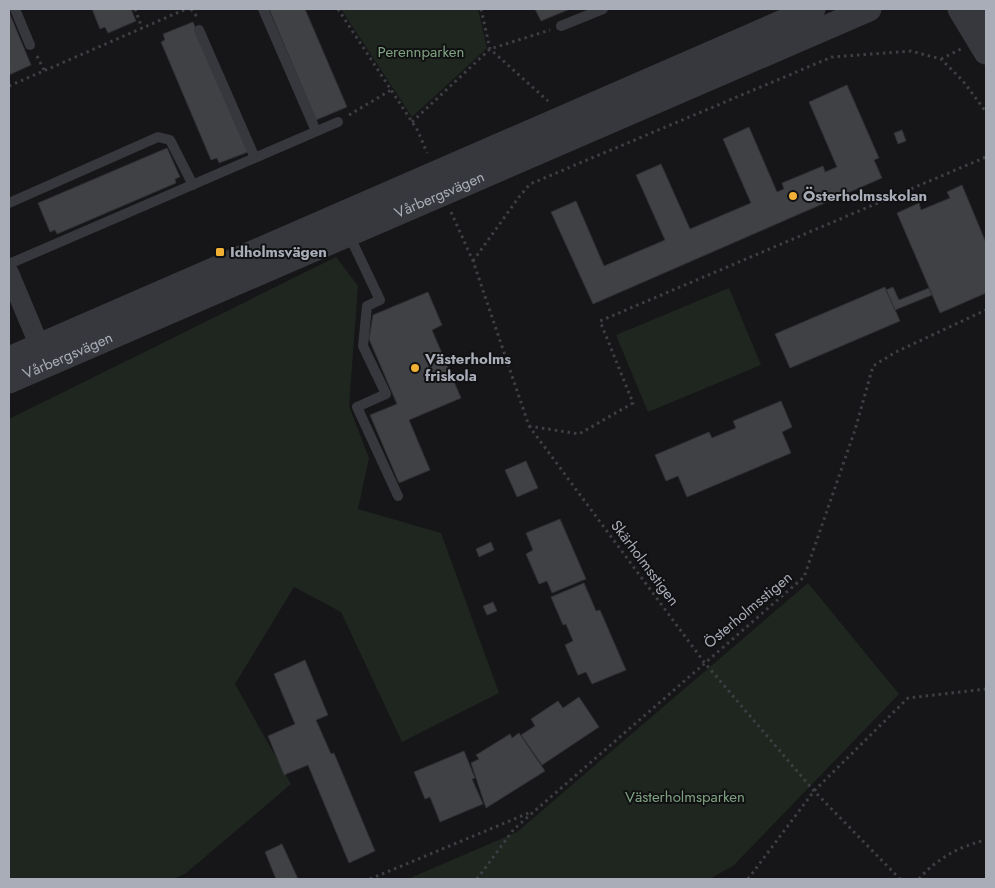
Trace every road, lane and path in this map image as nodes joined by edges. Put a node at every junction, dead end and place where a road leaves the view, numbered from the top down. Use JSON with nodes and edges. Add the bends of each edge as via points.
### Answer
{"nodes":[{"id":1,"x":15,"y":9,"type":"edge"},
{"id":2,"x":135,"y":9,"type":"edge"},
{"id":3,"x":186,"y":9,"type":"edge"},
{"id":4,"x":263,"y":9,"type":"edge"},
{"id":5,"x":338,"y":9,"type":"edge"},
{"id":6,"x":481,"y":9,"type":"edge"},
{"id":7,"x":603,"y":9,"type":"edge"},
{"id":8,"x":814,"y":9,"type":"edge"},
{"id":9,"x":869,"y":9,"type":"edge"},
{"id":10,"x":960,"y":9,"type":"edge"},
{"id":11,"x":984,"y":9,"type":"edge"},
{"id":12,"x":583,"y":13,"type":"edge"},
{"id":13,"x":986,"y":14,"type":"edge"},
{"id":14,"x":561,"y":26,"type":"joint"},
{"id":15,"x":142,"y":28,"type":"junction"},
{"id":16,"x":199,"y":30,"type":"dead end"},
{"id":17,"x":30,"y":46,"type":"dead end"},
{"id":18,"x":490,"y":49,"type":"junction"},
{"id":19,"x":977,"y":49,"type":"edge"},
{"id":20,"x":941,"y":59,"type":"junction"},
{"id":21,"x":9,"y":86,"type":"edge"},
{"id":22,"x":391,"y":90,"type":"junction"},
{"id":23,"x":986,"y":112,"type":"edge"},
{"id":24,"x":566,"y":118,"type":"junction"},
{"id":25,"x":338,"y":122,"type":"joint"},
{"id":26,"x":412,"y":122,"type":"junction"},
{"id":27,"x":316,"y":131,"type":"junction"},
{"id":28,"x":427,"y":152,"type":"dead end"},
{"id":29,"x":986,"y":157,"type":"edge"},
{"id":30,"x":255,"y":158,"type":"junction"},
{"id":31,"x":192,"y":185,"type":"junction"},
{"id":32,"x":9,"y":202,"type":"edge"},
{"id":33,"x":451,"y":211,"type":"dead end"},
{"id":34,"x":349,"y":234,"type":"junction"},
{"id":35,"x":473,"y":261,"type":"junction"},
{"id":36,"x":9,"y":264,"type":"edge"},
{"id":37,"x":9,"y":273,"type":"edge"},
{"id":38,"x":986,"y":310,"type":"edge"},
{"id":39,"x":44,"y":355,"type":"junction"},
{"id":40,"x":9,"y":360,"type":"edge"},
{"id":41,"x":9,"y":381,"type":"edge"},
{"id":42,"x":529,"y":426,"type":"junction"},
{"id":43,"x":398,"y":496,"type":"dead end"},
{"id":44,"x":704,"y":662,"type":"junction"},
{"id":45,"x":986,"y":689,"type":"edge"},
{"id":46,"x":814,"y":792,"type":"junction"},
{"id":47,"x":536,"y":810,"type":"junction"},
{"id":48,"x":986,"y":840,"type":"edge"},
{"id":49,"x":370,"y":879,"type":"edge"},
{"id":50,"x":477,"y":879,"type":"edge"},
{"id":51,"x":748,"y":879,"type":"edge"},
{"id":52,"x":900,"y":879,"type":"edge"},
{"id":53,"x":919,"y":879,"type":"edge"}],
"edges":[{"from":1,"to":17,"type":"lane"},
{"from":2,"to":15,"type":"path"},
{"from":3,"to":15,"type":"path"},
{"from":4,"to":27,"type":"lane"},
{"from":5,"to":22,"type":"path"},
{"from":6,"to":18,"type":"path"},
{"from":7,"to":12,"type":"lane"},
{"from":8,"to":24,"type":"street","name":"Vårbergsvägen"},
{"from":9,"to":34,"type":"street","name":"Vårbergsvägen"},
{"from":10,"to":19,"type":"street"},
{"from":11,"to":13,"type":"street"},
{"from":12,"to":14,"type":"lane"},
{"from":14,"to":18,"type":"path"},
{"from":15,"to":21,"type":"path"},
{"from":16,"to":30,"type":"lane"},
{"from":18,"to":24,"type":"path"},
{"from":18,"to":26,"type":"path"},
{"from":19,"to":20,"type":"path"},
{"from":20,"to":23,"type":"path","via":[[963,81]]},
{"from":20,"to":35,"type":"path","via":[[911,51],[832,57],[530,184]]},
{"from":22,"to":25,"type":"path"},
{"from":22,"to":26,"type":"path"},
{"from":24,"to":39,"type":"street","name":"Vårbergsvägen"},
{"from":25,"to":27,"type":"lane"},
{"from":26,"to":28,"type":"path"},
{"from":27,"to":30,"type":"lane"},
{"from":29,"to":42,"type":"path","via":[[600,321],[633,403],[580,434]]},
{"from":30,"to":31,"type":"lane"},
{"from":31,"to":32,"type":"lane","via":[[170,140],[158,137]]},
{"from":31,"to":36,"type":"lane"},
{"from":33,"to":35,"type":"path","name":"Skärholmsstigen"},
{"from":34,"to":39,"type":"street","name":"Vårbergsvägen"},
{"from":34,"to":43,"type":"lane","via":[[380,300],[366,306],[363,346],[386,394],[357,407]]},
{"from":35,"to":42,"type":"path","name":"Skärholmsstigen"},
{"from":37,"to":39,"type":"street"},
{"from":38,"to":44,"type":"path","name":"Österholmsstigen","via":[[873,366],[855,430],[804,577]]},
{"from":39,"to":40,"type":"street","name":"Vårbergsvägen"},
{"from":39,"to":41,"type":"street","name":"Vårbergsvägen"},
{"from":42,"to":44,"type":"path","name":"Skärholmsstigen"},
{"from":44,"to":46,"type":"path","name":"Skärholmsstigen"},
{"from":44,"to":47,"type":"path","name":"Österholmsstigen"},
{"from":45,"to":46,"type":"path","via":[[908,698]]},
{"from":46,"to":51,"type":"path"},
{"from":46,"to":52,"type":"path","name":"Skärholmsstigen"},
{"from":47,"to":49,"type":"path"},
{"from":47,"to":50,"type":"path","name":"Österholmsstigen","via":[[514,829]]},
{"from":48,"to":53,"type":"path","via":[[958,849],[930,866]]}]}
